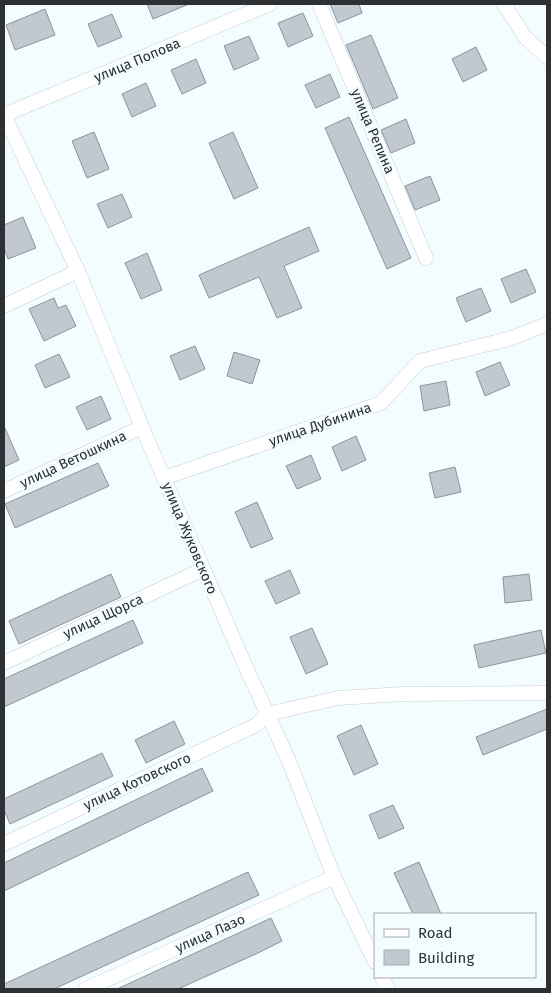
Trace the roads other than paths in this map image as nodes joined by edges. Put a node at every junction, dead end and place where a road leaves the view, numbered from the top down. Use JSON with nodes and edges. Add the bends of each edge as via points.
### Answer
{"nodes":[{"id":1,"x":270,"y":4,"type":"edge"},
{"id":2,"x":319,"y":4,"type":"edge"},
{"id":3,"x":504,"y":4,"type":"edge"},
{"id":4,"x":547,"y":57,"type":"edge"},
{"id":5,"x":4,"y":115,"type":"edge"},
{"id":6,"x":426,"y":258,"type":"dead end"},
{"id":7,"x":78,"y":271,"type":"junction"},
{"id":8,"x":4,"y":306,"type":"edge"},
{"id":9,"x":547,"y":324,"type":"edge"},
{"id":10,"x":142,"y":427,"type":"junction"},
{"id":11,"x":164,"y":478,"type":"junction"},
{"id":12,"x":4,"y":491,"type":"edge"},
{"id":13,"x":203,"y":569,"type":"junction"},
{"id":14,"x":4,"y":663,"type":"edge"},
{"id":15,"x":547,"y":693,"type":"edge"},
{"id":16,"x":267,"y":714,"type":"junction"},
{"id":17,"x":4,"y":844,"type":"edge"},
{"id":18,"x":334,"y":877,"type":"junction"},
{"id":19,"x":374,"y":960,"type":"edge"},
{"id":20,"x":86,"y":989,"type":"edge"}],
"edges":[{"from":1,"to":5,"type":"street","name":"улица Попова"},
{"from":2,"to":6,"type":"street","name":"улица Репина"},
{"from":3,"to":4,"type":"street","via":[[526,37]]},
{"from":5,"to":7,"type":"street","name":"улица Жуковского"},
{"from":7,"to":8,"type":"street"},
{"from":7,"to":10,"type":"street","name":"улица Жуковского"},
{"from":9,"to":11,"type":"street","name":"улица Дубинина","via":[[512,338],[420,360],[381,403]]},
{"from":10,"to":11,"type":"street","name":"улица Жуковского"},
{"from":10,"to":12,"type":"street","name":"улица Ветошкина"},
{"from":11,"to":13,"type":"street","name":"улица Жуковского"},
{"from":13,"to":14,"type":"street","name":"улица Щорса"},
{"from":13,"to":16,"type":"street","name":"улица Жуковского"},
{"from":15,"to":16,"type":"street","via":[[338,698]]},
{"from":16,"to":17,"type":"street","name":"улица Котовского","via":[[256,725]]},
{"from":16,"to":18,"type":"street","name":"улица Жуковского"},
{"from":18,"to":19,"type":"street","name":"улица Жуковского"},
{"from":18,"to":20,"type":"street","name":"улица Лазо"}]}
